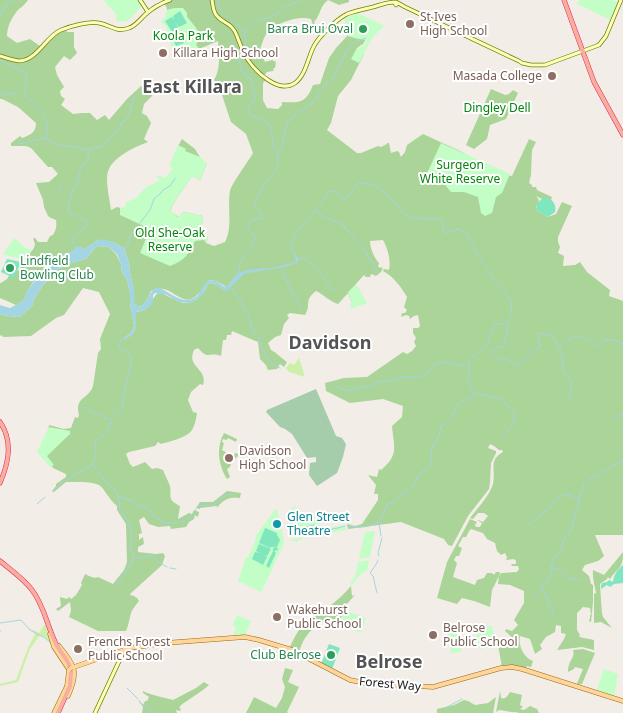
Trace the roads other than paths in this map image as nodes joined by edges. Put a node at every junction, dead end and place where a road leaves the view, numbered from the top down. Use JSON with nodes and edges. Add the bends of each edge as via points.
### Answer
{"nodes":[{"id":1,"x":140,"y":0,"type":"edge"},
{"id":2,"x":170,"y":0,"type":"edge"},
{"id":3,"x":212,"y":0,"type":"edge"},
{"id":4,"x":565,"y":0,"type":"edge"},
{"id":5,"x":621,"y":0,"type":"edge"},
{"id":6,"x":148,"y":12,"type":"junction"},
{"id":7,"x":583,"y":50,"type":"junction"},
{"id":8,"x":0,"y":56,"type":"edge"},
{"id":9,"x":623,"y":134,"type":"edge"},
{"id":10,"x":0,"y":423,"type":"edge"},
{"id":11,"x":8,"y":440,"type":"junction"},
{"id":12,"x":0,"y":479,"type":"edge"},
{"id":13,"x":0,"y":483,"type":"edge"},
{"id":14,"x":0,"y":562,"type":"edge"},
{"id":15,"x":51,"y":632,"type":"junction"},
{"id":16,"x":122,"y":651,"type":"junction"},
{"id":17,"x":71,"y":668,"type":"junction"},
{"id":18,"x":522,"y":669,"type":"junction"},
{"id":19,"x":529,"y":673,"type":"junction"},
{"id":20,"x":537,"y":674,"type":"junction"},
{"id":21,"x":68,"y":676,"type":"junction"},
{"id":22,"x":70,"y":690,"type":"junction"},
{"id":23,"x":623,"y":702,"type":"edge"},
{"id":24,"x":57,"y":713,"type":"edge"},
{"id":25,"x":95,"y":713,"type":"edge"}],
"edges":[{"from":1,"to":6,"type":"main road"},
{"from":2,"to":6,"type":"main road"},
{"from":3,"to":7,"type":"main road","via":[[218,16],[234,29],[248,61],[278,86],[289,86],[300,78],[318,40],[342,17],[396,3],[533,65]]},
{"from":4,"to":7,"type":"highway"},
{"from":5,"to":7,"type":"main road","via":[[604,40]]},
{"from":6,"to":8,"type":"main road","via":[[131,27],[116,29],[96,23],[72,26],[52,36],[29,58],[20,61]]},
{"from":7,"to":9,"type":"highway","via":[[594,82]]},
{"from":10,"to":11,"type":"highway"},
{"from":11,"to":12,"type":"highway"},
{"from":11,"to":13,"type":"highway","via":[[8,455]]},
{"from":14,"to":15,"type":"highway","via":[[35,594]]},
{"from":15,"to":17,"type":"highway"},
{"from":15,"to":17,"type":"main road","via":[[71,660]]},
{"from":16,"to":17,"type":"main road","name":"Forest Way"},
{"from":16,"to":18,"type":"main road","name":"Forest Way","via":[[165,643],[246,637],[292,650],[357,682],[424,687],[502,668]]},
{"from":16,"to":19,"type":"main road","name":"Forest Way","via":[[247,638],[289,650],[356,684],[425,689],[436,689],[502,670]]},
{"from":16,"to":25,"type":"main road"},
{"from":17,"to":21,"type":"main road"},
{"from":17,"to":21,"type":"main road"},
{"from":17,"to":22,"type":"main road","via":[[74,678]]},
{"from":17,"to":22,"type":"main road","via":[[76,671]]},
{"from":17,"to":24,"type":"highway","via":[[69,685]]},
{"from":18,"to":19,"type":"main road"},
{"from":18,"to":20,"type":"main road","name":"Forest Way"},
{"from":19,"to":20,"type":"main road"},
{"from":19,"to":23,"type":"main road","name":"Forest Way"},
{"from":20,"to":23,"type":"main road","name":"Forest Way"},
{"from":21,"to":24,"type":"main road"},
{"from":22,"to":24,"type":"main road"}]}
